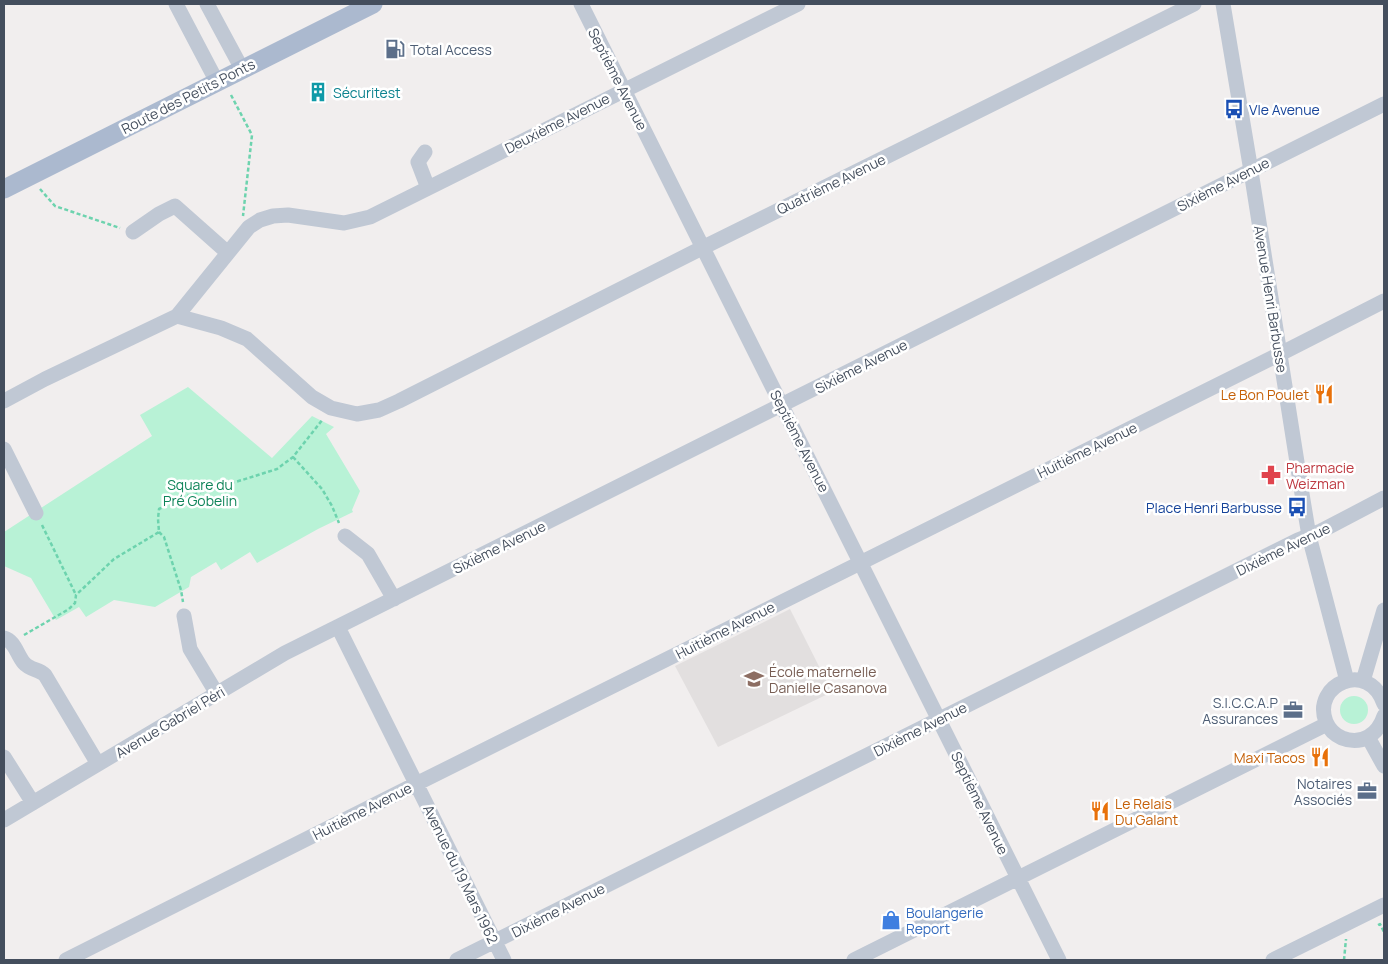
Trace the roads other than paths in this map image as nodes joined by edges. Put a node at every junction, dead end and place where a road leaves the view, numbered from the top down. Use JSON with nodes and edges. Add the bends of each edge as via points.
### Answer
{"nodes":[{"id":1,"x":176,"y":4,"type":"edge"},
{"id":2,"x":207,"y":4,"type":"edge"},
{"id":3,"x":372,"y":4,"type":"edge"},
{"id":4,"x":581,"y":4,"type":"edge"},
{"id":5,"x":798,"y":4,"type":"edge"},
{"id":6,"x":1194,"y":4,"type":"edge"},
{"id":7,"x":1223,"y":4,"type":"edge"},
{"id":8,"x":242,"y":69,"type":"junction"},
{"id":9,"x":216,"y":82,"type":"junction"},
{"id":10,"x":624,"y":90,"type":"junction"},
{"id":11,"x":1384,"y":104,"type":"edge"},
{"id":12,"x":424,"y":152,"type":"dead end"},
{"id":13,"x":1251,"y":170,"type":"junction"},
{"id":14,"x":428,"y":188,"type":"junction"},
{"id":15,"x":4,"y":189,"type":"edge"},
{"id":16,"x":133,"y":232,"type":"road end"},
{"id":17,"x":703,"y":247,"type":"junction"},
{"id":18,"x":228,"y":253,"type":"junction"},
{"id":19,"x":1384,"y":301,"type":"edge"},
{"id":20,"x":177,"y":316,"type":"junction"},
{"id":21,"x":1280,"y":354,"type":"junction"},
{"id":22,"x":4,"y":402,"type":"edge"},
{"id":23,"x":782,"y":405,"type":"junction"},
{"id":24,"x":4,"y":449,"type":"edge"},
{"id":25,"x":1384,"y":498,"type":"edge"},
{"id":26,"x":36,"y":513,"type":"road end"},
{"id":27,"x":345,"y":536,"type":"road end"},
{"id":28,"x":1309,"y":536,"type":"junction"},
{"id":29,"x":861,"y":562,"type":"junction"},
{"id":30,"x":394,"y":599,"type":"junction"},
{"id":31,"x":1384,"y":610,"type":"edge"},
{"id":32,"x":184,"y":616,"type":"road end"},
{"id":33,"x":338,"y":627,"type":"junction"},
{"id":34,"x":8,"y":640,"type":"edge"},
{"id":35,"x":1347,"y":680,"type":"junction"},
{"id":36,"x":1363,"y":681,"type":"junction"},
{"id":37,"x":216,"y":694,"type":"junction"},
{"id":38,"x":1383,"y":698,"type":"edge"},
{"id":39,"x":1384,"y":716,"type":"edge"},
{"id":40,"x":939,"y":719,"type":"junction"},
{"id":41,"x":1327,"y":724,"type":"junction"},
{"id":42,"x":1368,"y":738,"type":"junction"},
{"id":43,"x":4,"y":757,"type":"edge"},
{"id":44,"x":98,"y":764,"type":"junction"},
{"id":45,"x":1384,"y":766,"type":"edge"},
{"id":46,"x":416,"y":784,"type":"junction"},
{"id":47,"x":33,"y":803,"type":"junction"},
{"id":48,"x":4,"y":820,"type":"edge"},
{"id":49,"x":1018,"y":878,"type":"junction"},
{"id":50,"x":1384,"y":905,"type":"edge"},
{"id":51,"x":494,"y":942,"type":"junction"},
{"id":52,"x":66,"y":960,"type":"edge"},
{"id":53,"x":456,"y":960,"type":"edge"},
{"id":54,"x":504,"y":960,"type":"edge"},
{"id":55,"x":854,"y":960,"type":"edge"},
{"id":56,"x":1059,"y":960,"type":"edge"},
{"id":57,"x":1273,"y":960,"type":"edge"}],
"edges":[{"from":1,"to":9,"type":"street"},
{"from":2,"to":8,"type":"street"},
{"from":3,"to":8,"type":"main road","name":"Route des Petits Ponts"},
{"from":4,"to":10,"type":"street","name":"Septième Avenue"},
{"from":5,"to":10,"type":"street","name":"Deuxième Avenue"},
{"from":6,"to":17,"type":"street","name":"Quatrième Avenue"},
{"from":7,"to":13,"type":"street","name":"Avenue Henri Barbusse"},
{"from":8,"to":9,"type":"main road","name":"Route des Petits Ponts"},
{"from":9,"to":15,"type":"main road","name":"Route des Petits Ponts"},
{"from":10,"to":14,"type":"street","name":"Deuxième Avenue"},
{"from":10,"to":17,"type":"street","name":"Septième Avenue"},
{"from":11,"to":13,"type":"street","name":"Sixième Avenue"},
{"from":12,"to":14,"type":"street","via":[[418,162]]},
{"from":13,"to":21,"type":"street","name":"Avenue Henri Barbusse"},
{"from":13,"to":23,"type":"street","name":"Sixième Avenue"},
{"from":14,"to":18,"type":"street","name":"Deuxième Avenue","via":[[370,217],[344,223],[288,215],[260,220],[249,227]]},
{"from":16,"to":18,"type":"street","via":[[175,206]]},
{"from":17,"to":20,"type":"street","name":"Quatrième Avenue","via":[[379,410],[357,414],[331,408],[312,397],[247,339]]},
{"from":17,"to":23,"type":"street","name":"Septième Avenue"},
{"from":18,"to":20,"type":"street"},
{"from":19,"to":21,"type":"street","name":"Huitième Avenue"},
{"from":20,"to":22,"type":"street"},
{"from":21,"to":28,"type":"street","name":"Avenue Henri Barbusse"},
{"from":21,"to":29,"type":"street","name":"Huitième Avenue"},
{"from":23,"to":29,"type":"street","name":"Septième Avenue"},
{"from":23,"to":30,"type":"street","name":"Sixième Avenue"},
{"from":24,"to":26,"type":"street"},
{"from":25,"to":28,"type":"street","name":"Dixième Avenue"},
{"from":27,"to":30,"type":"street","via":[[368,554]]},
{"from":28,"to":35,"type":"street","name":"Avenue Henri Barbusse"},
{"from":28,"to":40,"type":"street","name":"Dixième Avenue"},
{"from":29,"to":40,"type":"street","name":"Septième Avenue"},
{"from":29,"to":46,"type":"street","name":"Huitième Avenue"},
{"from":30,"to":33,"type":"street","name":"Sixième Avenue"},
{"from":31,"to":36,"type":"street"},
{"from":32,"to":37,"type":"street","via":[[190,648]]},
{"from":33,"to":37,"type":"street","name":"Avenue Gabriel Péri","via":[[284,653]]},
{"from":33,"to":46,"type":"street","name":"Avenue du 19 Mars 1962"},
{"from":34,"to":44,"type":"street","via":[[27,666],[46,675]]},
{"from":35,"to":36,"type":"street"},
{"from":35,"to":41,"type":"street","via":[[1338,684],[1326,698],[1324,716]]},
{"from":36,"to":38,"type":"street","via":[[1377,689]]},
{"from":37,"to":44,"type":"street","name":"Avenue Gabriel Péri"},
{"from":39,"to":42,"type":"street","via":[[1376,732]]},
{"from":40,"to":49,"type":"street","name":"Septième Avenue"},
{"from":40,"to":51,"type":"street","name":"Dixième Avenue"},
{"from":41,"to":42,"type":"street","via":[[1345,739]]},
{"from":41,"to":49,"type":"street"},
{"from":42,"to":45,"type":"street"},
{"from":43,"to":47,"type":"street"},
{"from":44,"to":47,"type":"street","name":"Avenue Gabriel Péri"},
{"from":46,"to":51,"type":"street","name":"Avenue du 19 Mars 1962"},
{"from":46,"to":52,"type":"street","name":"Huitième Avenue"},
{"from":47,"to":48,"type":"street","name":"Avenue Gabriel Péri"},
{"from":49,"to":55,"type":"street"},
{"from":49,"to":56,"type":"street","name":"Septième Avenue"},
{"from":50,"to":57,"type":"street"},
{"from":51,"to":53,"type":"street","name":"Dixième Avenue"},
{"from":51,"to":54,"type":"street","name":"Avenue du 19 Mars 1962"}]}
